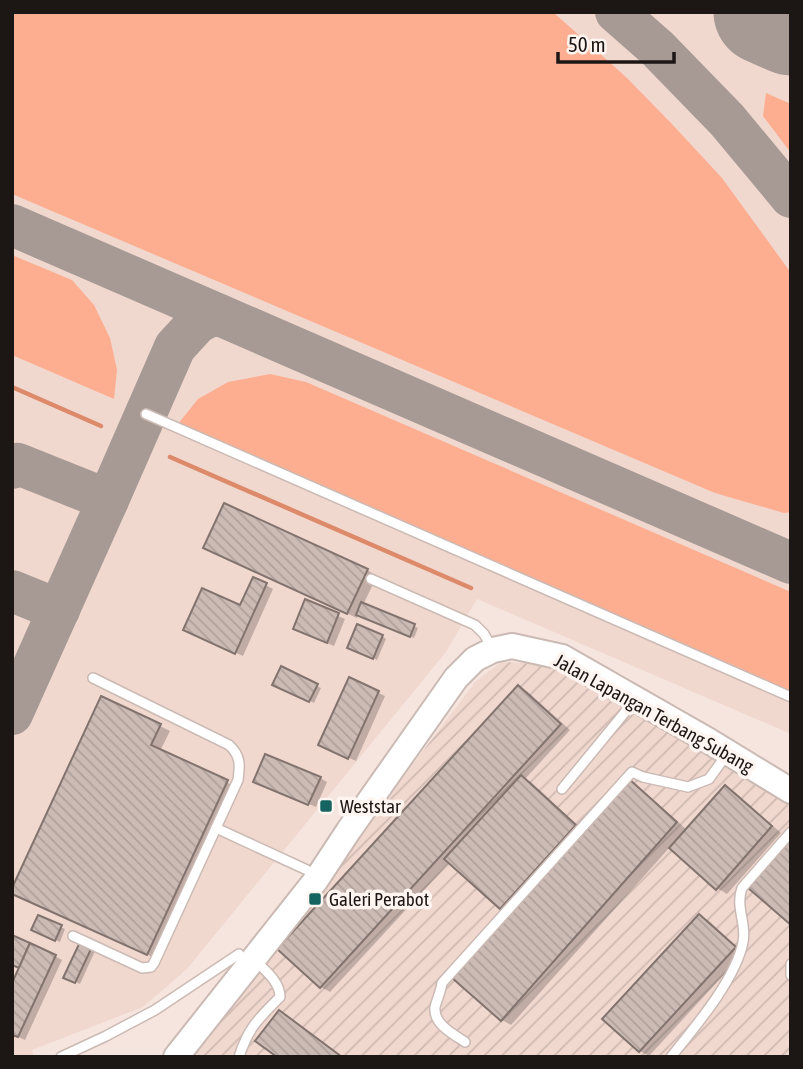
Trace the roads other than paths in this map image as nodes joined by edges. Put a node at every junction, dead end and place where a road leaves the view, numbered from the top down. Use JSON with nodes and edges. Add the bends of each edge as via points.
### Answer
{"nodes":[{"id":1,"x":146,"y":414,"type":"dead end"},
{"id":2,"x":371,"y":579,"type":"dead end"},
{"id":3,"x":492,"y":650,"type":"junction"},
{"id":4,"x":93,"y":678,"type":"dead end"},
{"id":5,"x":791,"y":697,"type":"edge"},
{"id":6,"x":636,"y":699,"type":"junction"},
{"id":7,"x":728,"y":752,"type":"junction"},
{"id":8,"x":562,"y":789,"type":"dead end"},
{"id":9,"x":791,"y":791,"type":"edge"},
{"id":10,"x":216,"y":828,"type":"junction"},
{"id":11,"x":349,"y":830,"type":"junction"},
{"id":12,"x":791,"y":832,"type":"edge"},
{"id":13,"x":307,"y":870,"type":"junction"},
{"id":14,"x":73,"y":936,"type":"dead end"},
{"id":15,"x":246,"y":957,"type":"junction"},
{"id":16,"x":791,"y":964,"type":"edge"},
{"id":17,"x":791,"y":975,"type":"edge"},
{"id":18,"x":465,"y":1042,"type":"dead end"},
{"id":19,"x":61,"y":1057,"type":"edge"},
{"id":20,"x":158,"y":1057,"type":"edge"},
{"id":21,"x":176,"y":1057,"type":"edge"},
{"id":22,"x":239,"y":1057,"type":"edge"},
{"id":23,"x":671,"y":1057,"type":"edge"}],
"edges":[{"from":1,"to":5,"type":"lane"},
{"from":2,"to":3,"type":"lane","via":[[475,625]]},
{"from":3,"to":6,"type":"street","name":"Jalan Lapangan Terbang Subang","via":[[512,646],[562,657]]},
{"from":3,"to":11,"type":"street","via":[[456,678]]},
{"from":4,"to":10,"type":"lane","via":[[236,751],[238,780]]},
{"from":6,"to":7,"type":"street","name":"Jalan Lapangan Terbang Subang"},
{"from":6,"to":8,"type":"lane"},
{"from":7,"to":9,"type":"street","name":"Jalan Lapangan Terbang Subang"},
{"from":7,"to":18,"type":"lane","via":[[709,779],[688,787],[632,772],[622,782],[442,983],[436,1016],[446,1030]]},
{"from":10,"to":13,"type":"lane"},
{"from":10,"to":14,"type":"lane","via":[[151,967],[142,968]]},
{"from":11,"to":13,"type":"street"},
{"from":11,"to":15,"type":"street","via":[[316,880]]},
{"from":12,"to":23,"type":"lane","via":[[742,888],[739,910],[744,938],[734,968]]},
{"from":13,"to":15,"type":"street"},
{"from":15,"to":19,"type":"lane"},
{"from":15,"to":20,"type":"street"},
{"from":15,"to":21,"type":"street"},
{"from":15,"to":22,"type":"lane","via":[[274,981],[280,997],[246,1036]]},
{"from":16,"to":17,"type":"lane"}]}
